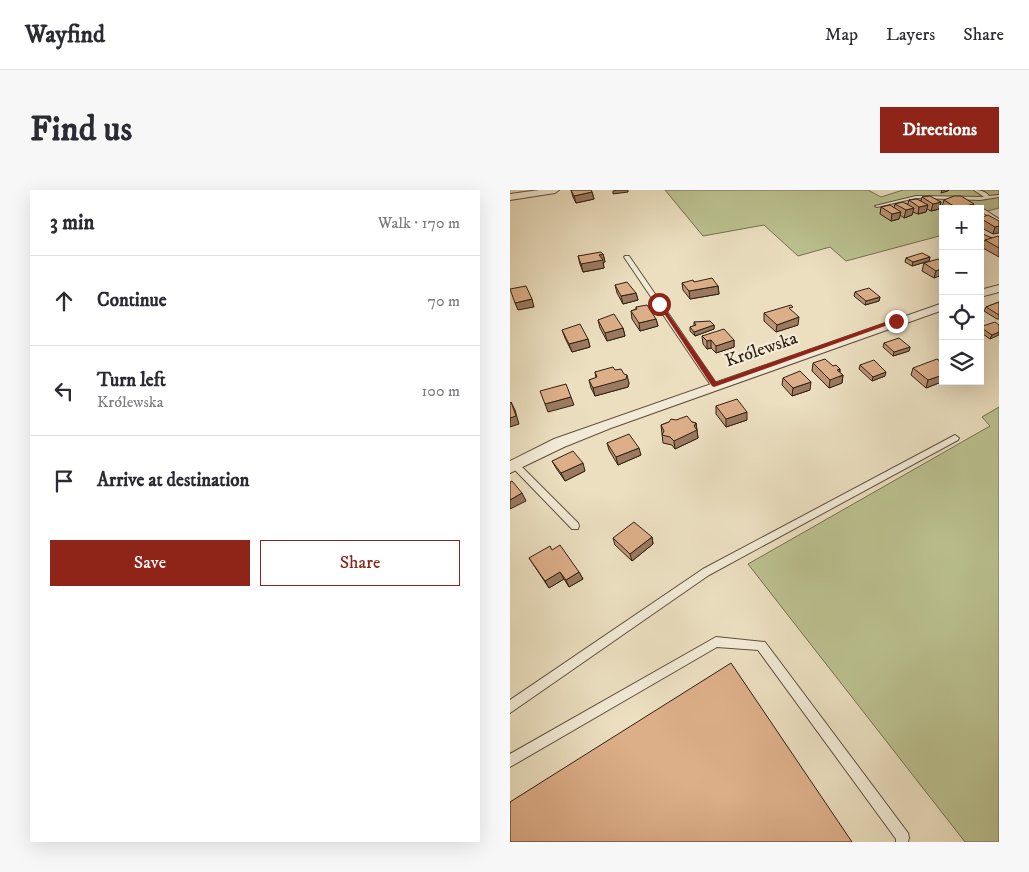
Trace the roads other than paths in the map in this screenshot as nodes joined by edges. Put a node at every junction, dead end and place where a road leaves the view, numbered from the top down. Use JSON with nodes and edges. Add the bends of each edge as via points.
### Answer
{"nodes":[{"id":1,"x":555,"y":190,"type":"edge"},
{"id":2,"x":976,"y":190,"type":"edge"},
{"id":3,"x":999,"y":196,"type":"edge"},
{"id":4,"x":510,"y":197,"type":"edge"},
{"id":5,"x":963,"y":198,"type":"junction"},
{"id":6,"x":987,"y":198,"type":"junction"},
{"id":7,"x":974,"y":205,"type":"edge"},
{"id":8,"x":877,"y":206,"type":"dead end"},
{"id":9,"x":984,"y":211,"type":"edge"},
{"id":10,"x":999,"y":220,"type":"edge"},
{"id":11,"x":627,"y":257,"type":"dead end"},
{"id":12,"x":999,"y":288,"type":"edge"},
{"id":13,"x":984,"y":293,"type":"edge"},
{"id":14,"x":939,"y":307,"type":"edge"},
{"id":15,"x":714,"y":385,"type":"junction"},
{"id":16,"x":955,"y":438,"type":"dead end"},
{"id":17,"x":512,"y":466,"type":"edge"},
{"id":18,"x":575,"y":526,"type":"dead end"},
{"id":19,"x":760,"y":645,"type":"joint"},
{"id":20,"x":510,"y":706,"type":"edge"},
{"id":21,"x":510,"y":762,"type":"edge"},
{"id":22,"x":902,"y":842,"type":"edge"}],
"edges":[{"from":1,"to":4,"type":"street"},
{"from":2,"to":6,"type":"lane"},
{"from":3,"to":6,"type":"lane"},
{"from":5,"to":6,"type":"lane"},
{"from":5,"to":7,"type":"lane"},
{"from":5,"to":8,"type":"lane","via":[[916,197]]},
{"from":9,"to":10,"type":"lane"},
{"from":11,"to":15,"type":"lane"},
{"from":12,"to":13,"type":"street"},
{"from":14,"to":15,"type":"street","name":"Królewska"},
{"from":15,"to":17,"type":"street","name":"Królewska","via":[[567,440]]},
{"from":16,"to":20,"type":"lane","via":[[706,572]]},
{"from":17,"to":18,"type":"lane"},
{"from":19,"to":21,"type":"lane","via":[[716,642]]},
{"from":19,"to":22,"type":"lane","via":[[903,838]]}]}
